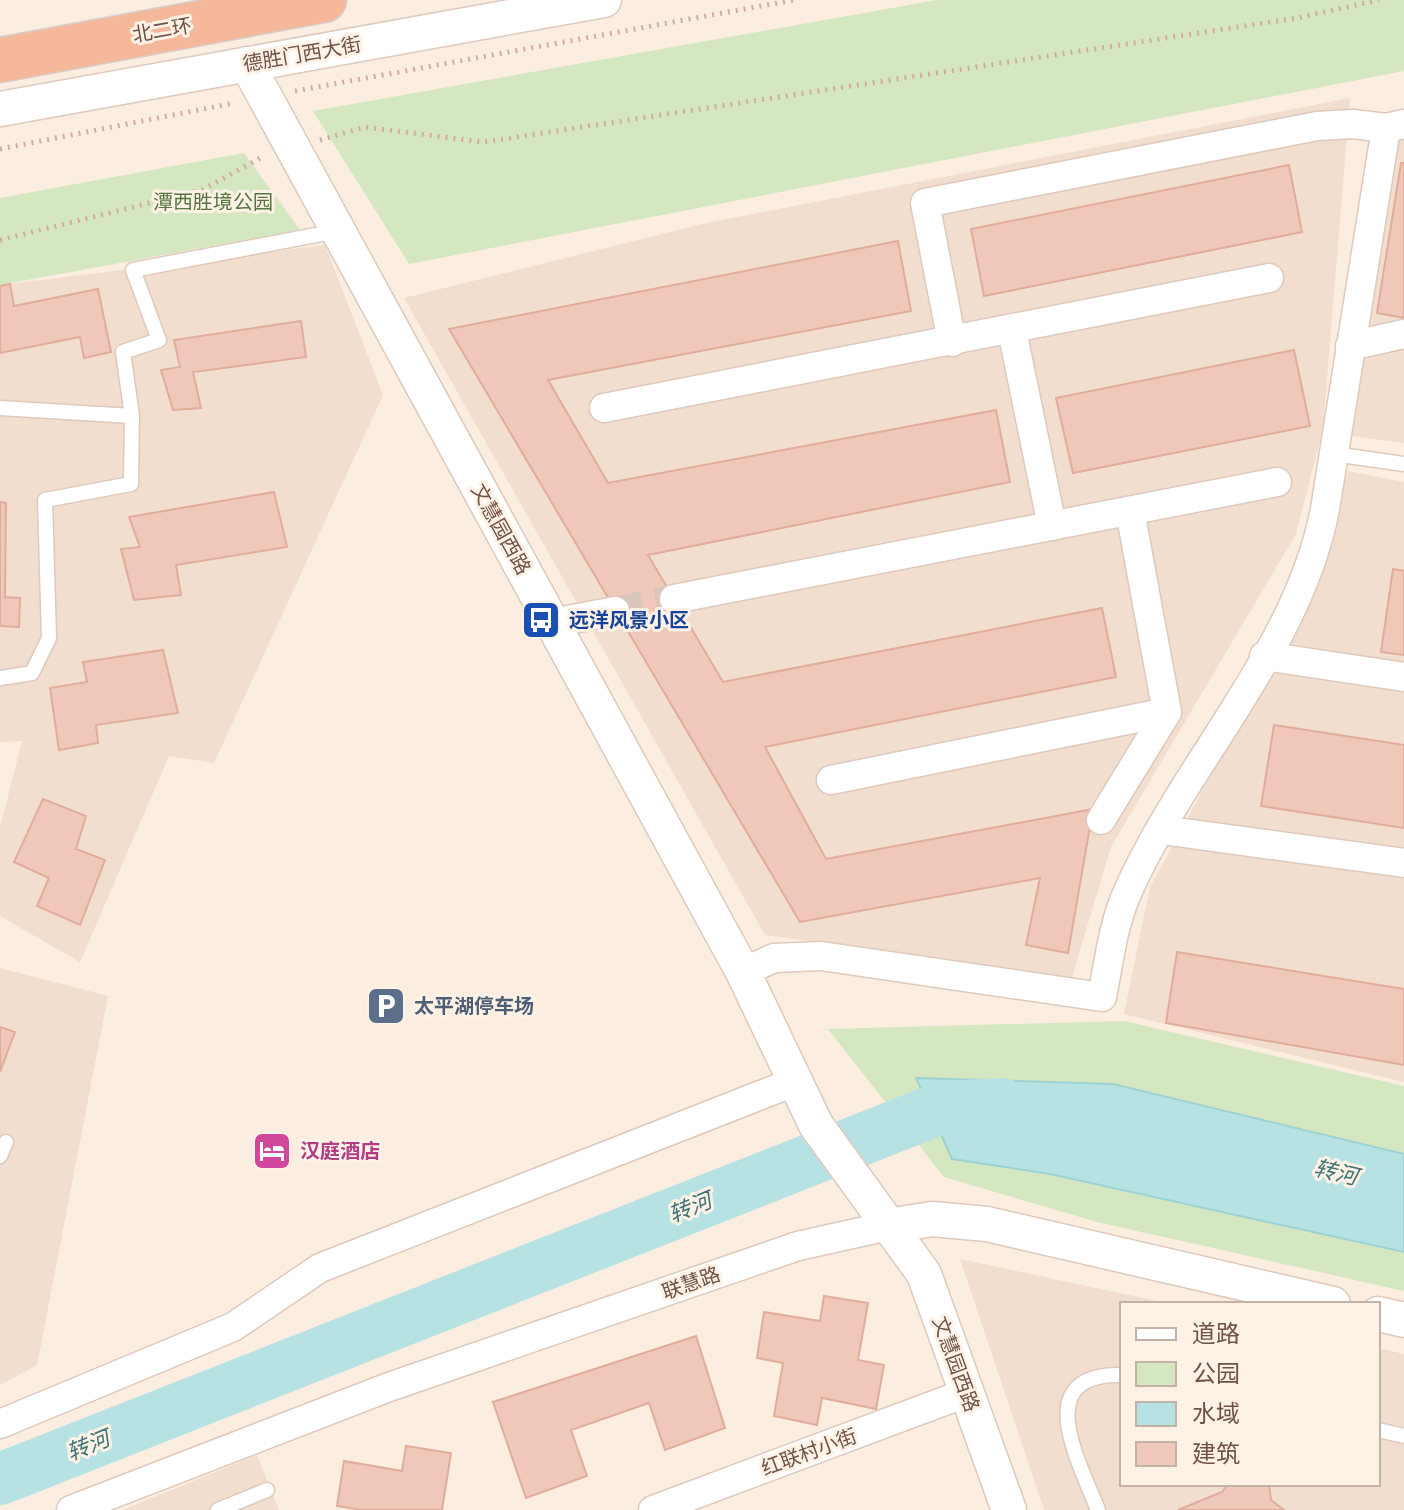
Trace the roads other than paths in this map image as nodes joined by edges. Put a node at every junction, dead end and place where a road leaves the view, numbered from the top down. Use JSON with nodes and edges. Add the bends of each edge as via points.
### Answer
{"nodes":[{"id":1,"x":324,"y":0,"type":"edge"},
{"id":2,"x":604,"y":0,"type":"edge"},
{"id":3,"x":0,"y":60,"type":"edge"},
{"id":4,"x":247,"y":64,"type":"junction"},
{"id":5,"x":0,"y":109,"type":"edge"},
{"id":6,"x":1395,"y":126,"type":"edge"},
{"id":7,"x":338,"y":231,"type":"junction"},
{"id":8,"x":1269,"y":278,"type":"dead end"},
{"id":9,"x":1012,"y":330,"type":"junction"},
{"id":10,"x":1404,"y":334,"type":"edge"},
{"id":11,"x":952,"y":342,"type":"junction"},
{"id":12,"x":1350,"y":346,"type":"junction"},
{"id":13,"x":0,"y":408,"type":"edge"},
{"id":14,"x":604,"y":408,"type":"dead end"},
{"id":15,"x":132,"y":416,"type":"junction"},
{"id":16,"x":1334,"y":454,"type":"junction"},
{"id":17,"x":1404,"y":464,"type":"edge"},
{"id":18,"x":1277,"y":482,"type":"dead end"},
{"id":19,"x":1130,"y":511,"type":"junction"},
{"id":20,"x":1052,"y":526,"type":"junction"},
{"id":21,"x":674,"y":599,"type":"tunnel mouth"},
{"id":22,"x":615,"y":611,"type":"tunnel mouth"},
{"id":23,"x":552,"y":623,"type":"junction"},
{"id":24,"x":1264,"y":656,"type":"junction"},
{"id":25,"x":1404,"y":677,"type":"edge"},
{"id":26,"x":0,"y":678,"type":"edge"},
{"id":27,"x":1167,"y":712,"type":"junction"},
{"id":28,"x":831,"y":780,"type":"dead end"},
{"id":29,"x":1101,"y":820,"type":"dead end"},
{"id":30,"x":1162,"y":830,"type":"junction"},
{"id":31,"x":1404,"y":863,"type":"edge"},
{"id":32,"x":743,"y":972,"type":"junction"},
{"id":33,"x":794,"y":1082,"type":"junction"},
{"id":34,"x":888,"y":1226,"type":"junction"},
{"id":35,"x":1324,"y":1302,"type":"edge"},
{"id":36,"x":1380,"y":1314,"type":"edge"},
{"id":37,"x":1404,"y":1320,"type":"edge"},
{"id":38,"x":1120,"y":1375,"type":"edge"},
{"id":39,"x":966,"y":1393,"type":"junction"},
{"id":40,"x":0,"y":1424,"type":"edge"},
{"id":41,"x":1380,"y":1430,"type":"edge"},
{"id":42,"x":1404,"y":1436,"type":"edge"},
{"id":43,"x":267,"y":1490,"type":"dead end"},
{"id":44,"x":71,"y":1510,"type":"edge"},
{"id":45,"x":218,"y":1510,"type":"edge"},
{"id":46,"x":653,"y":1510,"type":"edge"},
{"id":47,"x":1009,"y":1510,"type":"edge"},
{"id":48,"x":1098,"y":1510,"type":"edge"}],
"edges":[{"from":1,"to":3,"type":"highway","name":"北二环"},
{"from":2,"to":4,"type":"street","name":"德胜门西大街"},
{"from":4,"to":5,"type":"street","name":"德胜门西大街"},
{"from":4,"to":7,"type":"street","name":"文慧园西路"},
{"from":6,"to":11,"type":"street","via":[[1317,126],[925,203]]},
{"from":6,"to":12,"type":"street"},
{"from":7,"to":15,"type":"lane","via":[[133,270],[159,340],[123,352]]},
{"from":7,"to":23,"type":"street","name":"文慧园西路"},
{"from":8,"to":9,"type":"street"},
{"from":9,"to":11,"type":"street"},
{"from":9,"to":20,"type":"street"},
{"from":10,"to":12,"type":"street"},
{"from":11,"to":14,"type":"street"},
{"from":12,"to":16,"type":"street"},
{"from":13,"to":15,"type":"lane"},
{"from":15,"to":26,"type":"lane","via":[[131,484],[45,500],[49,638],[32,673]]},
{"from":16,"to":17,"type":"lane"},
{"from":16,"to":24,"type":"street","via":[[1312,563]]},
{"from":18,"to":19,"type":"street"},
{"from":19,"to":20,"type":"street"},
{"from":19,"to":27,"type":"street"},
{"from":20,"to":21,"type":"street"},
{"from":22,"to":23,"type":"street"},
{"from":23,"to":32,"type":"street","name":"文慧园西路"},
{"from":24,"to":25,"type":"street"},
{"from":24,"to":30,"type":"street"},
{"from":27,"to":28,"type":"street"},
{"from":27,"to":29,"type":"street"},
{"from":30,"to":31,"type":"street"},
{"from":30,"to":32,"type":"street","via":[[1120,910],[1102,997],[821,956],[774,958]]},
{"from":32,"to":33,"type":"street","name":"文慧园西路"},
{"from":33,"to":34,"type":"street","name":"文慧园西路","via":[[816,1125]]},
{"from":33,"to":40,"type":"street","via":[[320,1268],[233,1327]]},
{"from":34,"to":35,"type":"street","name":"联慧路","via":[[940,1219],[987,1224]]},
{"from":34,"to":39,"type":"street","name":"文慧园西路","via":[[924,1274]]},
{"from":34,"to":44,"type":"street","name":"联慧路","via":[[798,1246],[389,1387]]},
{"from":36,"to":37,"type":"street"},
{"from":38,"to":48,"type":"lane","via":[[1085,1381],[1068,1405],[1070,1437]]},
{"from":39,"to":46,"type":"street","name":"红联村小街"},
{"from":39,"to":47,"type":"street","name":"文慧园西路"},
{"from":41,"to":42,"type":"lane"},
{"from":43,"to":45,"type":"lane"}]}
